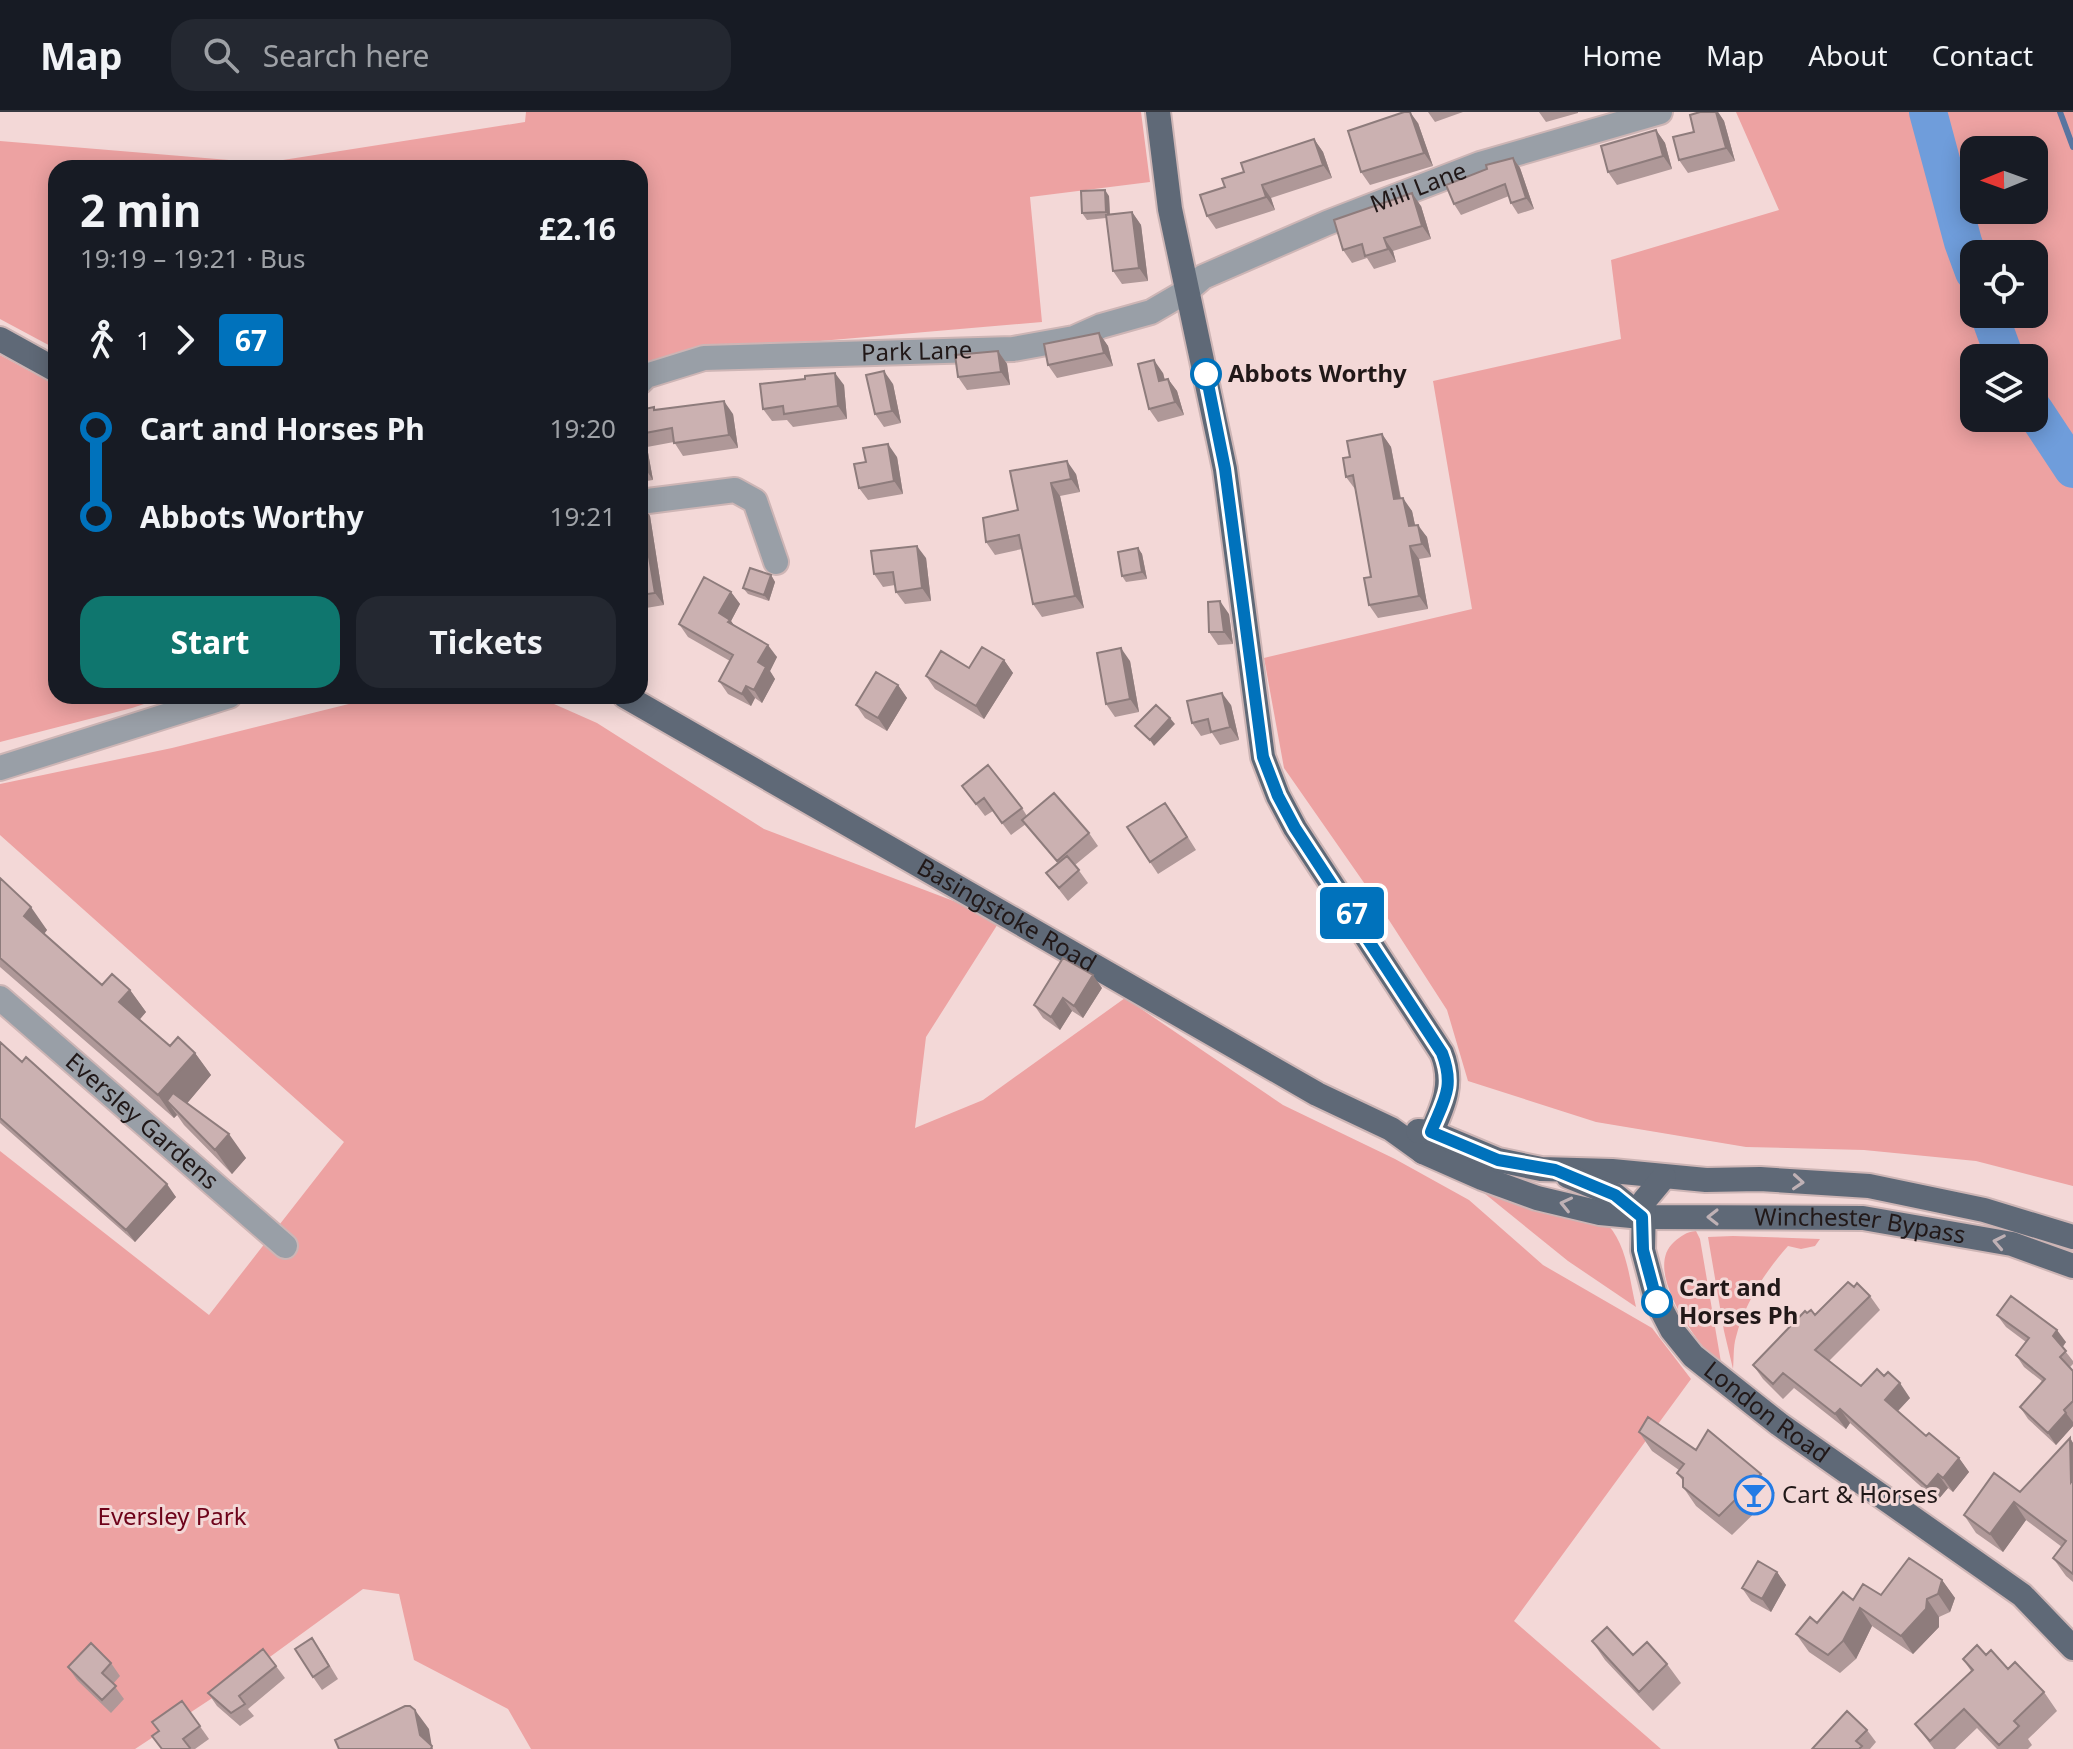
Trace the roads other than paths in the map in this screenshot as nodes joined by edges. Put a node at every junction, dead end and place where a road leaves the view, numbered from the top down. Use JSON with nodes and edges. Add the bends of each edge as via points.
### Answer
{"nodes":[{"id":1,"x":1158,"y":112,"type":"edge"},
{"id":2,"x":1660,"y":112,"type":"edge"},
{"id":3,"x":1187,"y":291,"type":"junction"},
{"id":4,"x":0,"y":339,"type":"edge"},
{"id":5,"x":48,"y":366,"type":"edge"},
{"id":6,"x":648,"y":375,"type":"edge"},
{"id":7,"x":648,"y":501,"type":"edge"},
{"id":8,"x":776,"y":562,"type":"dead end"},
{"id":9,"x":204,"y":704,"type":"edge"},
{"id":10,"x":639,"y":704,"type":"edge"},
{"id":11,"x":0,"y":768,"type":"edge"},
{"id":12,"x":0,"y":998,"type":"edge"},
{"id":13,"x":1427,"y":1142,"type":"junction"},
{"id":14,"x":1555,"y":1170,"type":"junction"},
{"id":15,"x":1664,"y":1177,"type":"junction"},
{"id":16,"x":1642,"y":1217,"type":"junction"},
{"id":17,"x":2073,"y":1237,"type":"edge"},
{"id":18,"x":285,"y":1246,"type":"dead end"},
{"id":19,"x":2073,"y":1266,"type":"edge"},
{"id":20,"x":2073,"y":1648,"type":"edge"}],
"edges":[{"from":1,"to":3,"type":"main road"},
{"from":2,"to":3,"type":"street","name":"Mill Lane","via":[[1480,164],[1327,223],[1203,277]]},
{"from":3,"to":6,"type":"street","name":"Park Lane","via":[[1151,312],[1074,338],[1013,349],[704,358]]},
{"from":3,"to":13,"type":"main road","via":[[1225,469],[1263,757],[1295,828],[1442,1053],[1449,1087]]},
{"from":4,"to":5,"type":"main road"},
{"from":7,"to":8,"type":"street","via":[[735,490],[755,501]]},
{"from":9,"to":11,"type":"street"},
{"from":10,"to":13,"type":"main road","name":"Basingstoke Road","via":[[1317,1094]]},
{"from":12,"to":18,"type":"street","name":"Eversley Gardens"},
{"from":13,"to":14,"type":"main road","name":"Basingstoke Road"},
{"from":16,"to":13,"type":"main road","name":"Basingstoke Road","one_way":true,"via":[[1537,1198]]},
{"from":14,"to":15,"type":"main road","name":"Basingstoke Road"},
{"from":14,"to":16,"type":"main road","via":[[1615,1195]]},
{"from":15,"to":16,"type":"main road","via":[[1644,1201]]},
{"from":15,"to":17,"type":"main road","name":"Winchester Bypass","one_way":true,"via":[[1869,1186],[1984,1210]]},
{"from":19,"to":16,"type":"main road","name":"Winchester Bypass","one_way":true,"via":[[2012,1244],[1863,1218]]},
{"from":16,"to":20,"type":"main road","name":"London Road","via":[[1643,1250],[1656,1299],[1693,1356],[1779,1424],[2022,1595]]}]}
